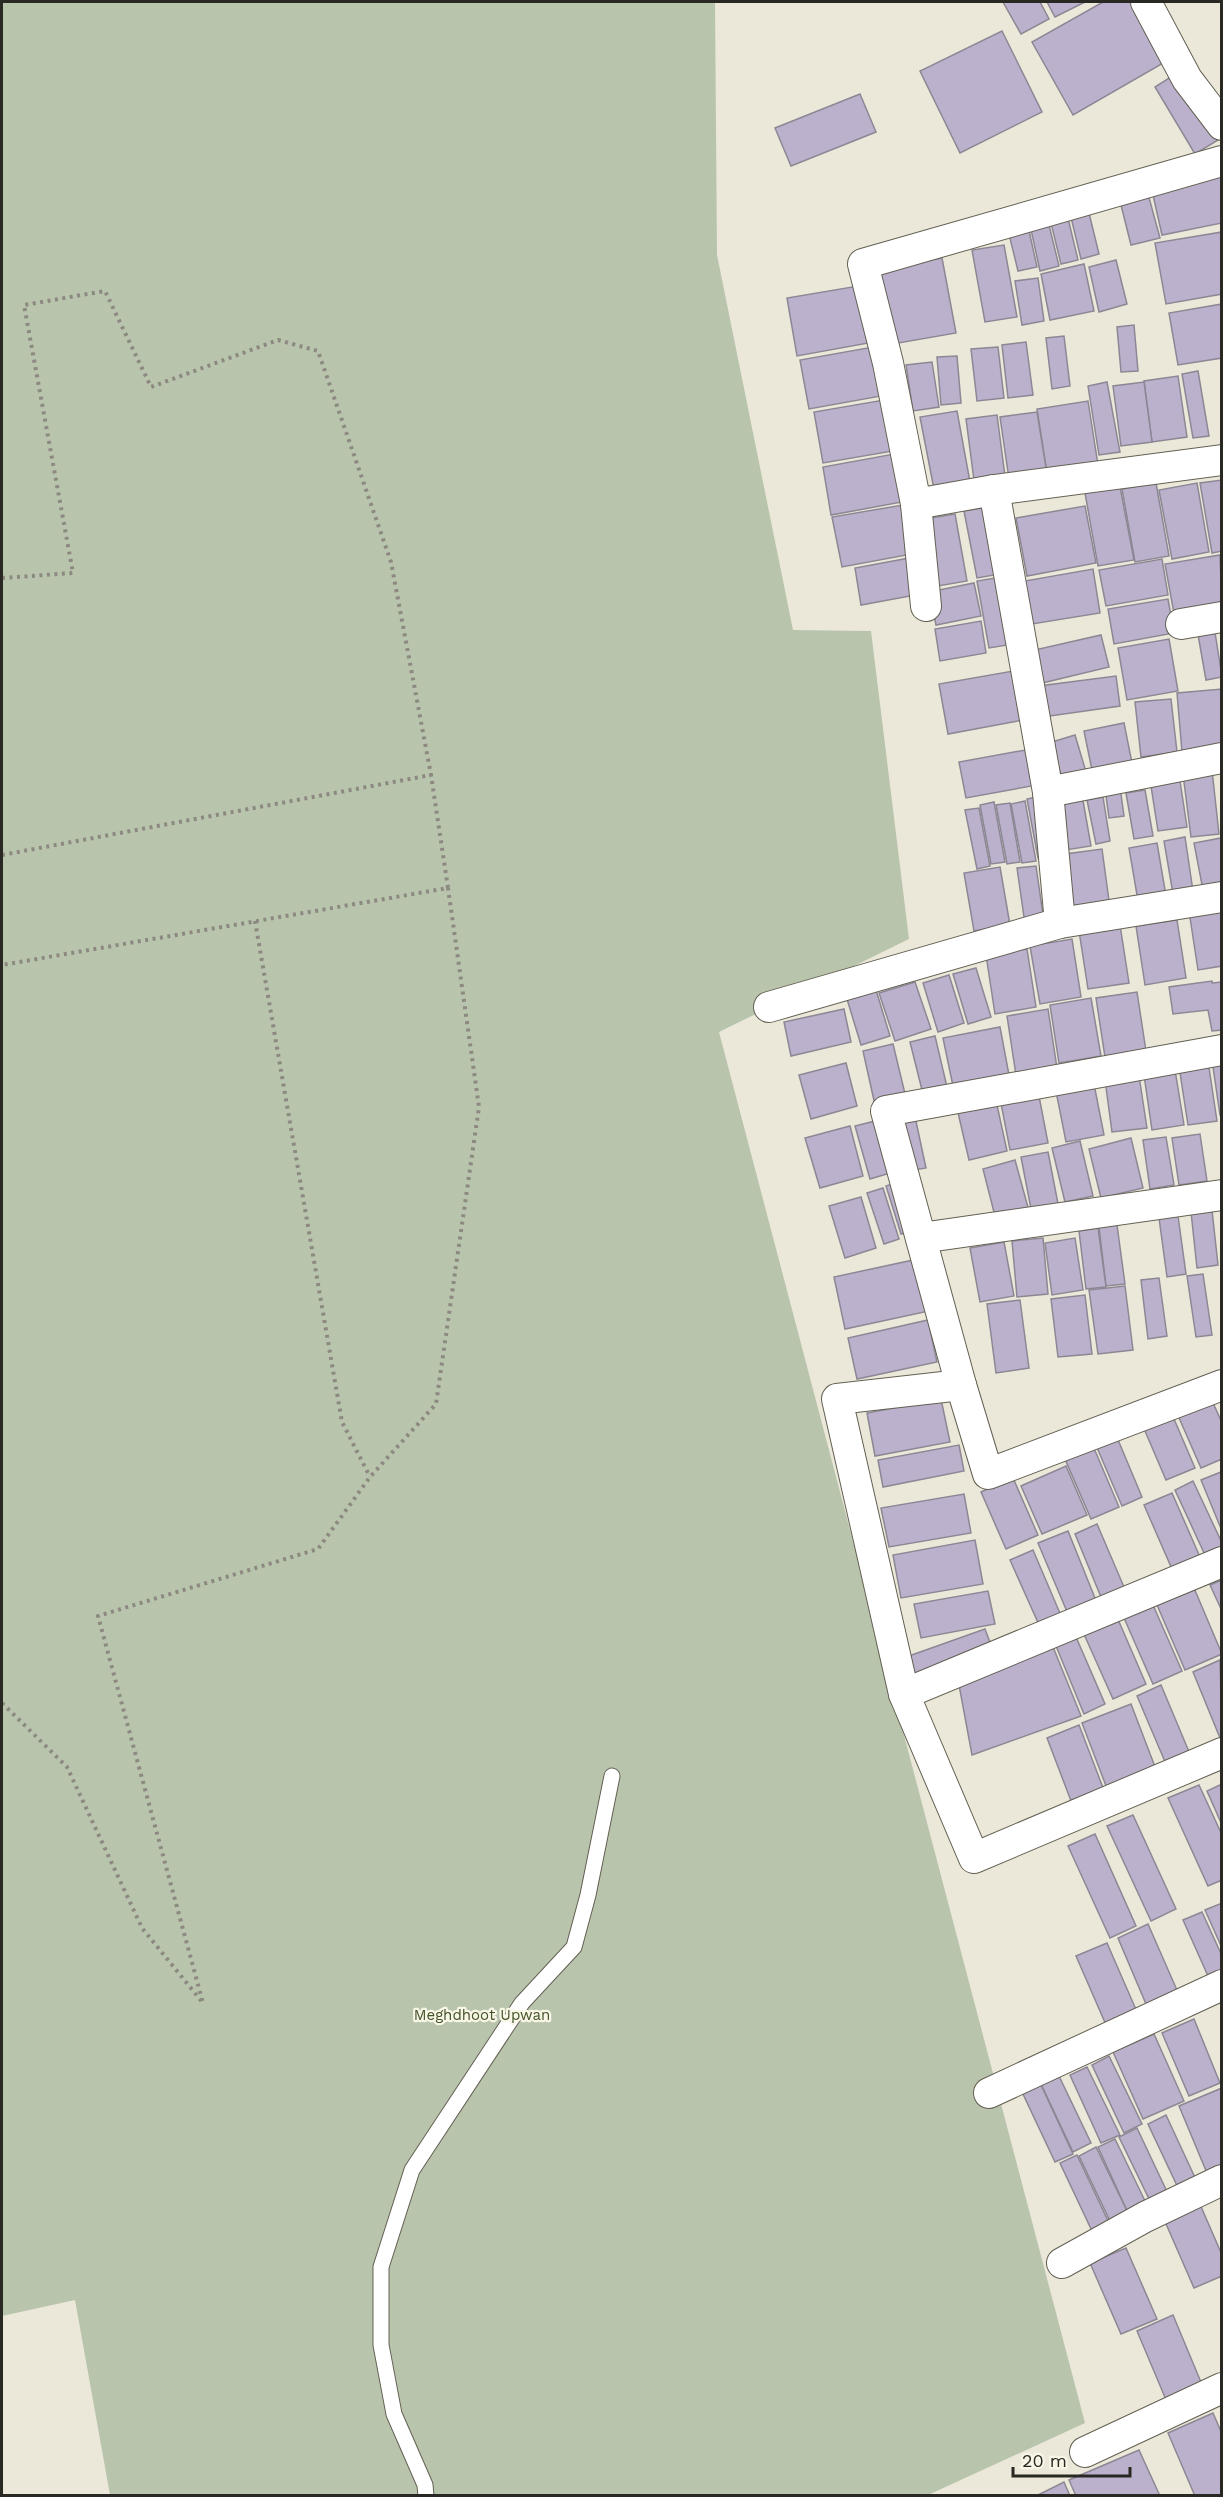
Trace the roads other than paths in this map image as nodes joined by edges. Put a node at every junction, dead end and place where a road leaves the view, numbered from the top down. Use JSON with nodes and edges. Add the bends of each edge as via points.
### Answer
{"nodes":[{"id":1,"x":1146,"y":2,"type":"edge"},
{"id":2,"x":1221,"y":124,"type":"edge"},
{"id":3,"x":1221,"y":161,"type":"edge"},
{"id":4,"x":1221,"y":460,"type":"edge"},
{"id":5,"x":994,"y":490,"type":"junction"},
{"id":6,"x":916,"y":504,"type":"junction"},
{"id":7,"x":926,"y":606,"type":"dead end"},
{"id":8,"x":1221,"y":617,"type":"edge"},
{"id":9,"x":1181,"y":624,"type":"dead end"},
{"id":10,"x":1221,"y":758,"type":"edge"},
{"id":11,"x":1048,"y":792,"type":"junction"},
{"id":12,"x":1221,"y":897,"type":"edge"},
{"id":13,"x":1060,"y":923,"type":"junction"},
{"id":14,"x":769,"y":1007,"type":"dead end"},
{"id":15,"x":1221,"y":1050,"type":"edge"},
{"id":16,"x":1221,"y":1195,"type":"edge"},
{"id":17,"x":921,"y":1238,"type":"junction"},
{"id":18,"x":961,"y":1384,"type":"junction"},
{"id":19,"x":1221,"y":1385,"type":"edge"},
{"id":20,"x":1221,"y":1562,"type":"edge"},
{"id":21,"x":904,"y":1694,"type":"junction"},
{"id":22,"x":1221,"y":1753,"type":"edge"},
{"id":23,"x":612,"y":1776,"type":"dead end"},
{"id":24,"x":1221,"y":1985,"type":"edge"},
{"id":25,"x":989,"y":2093,"type":"dead end"},
{"id":26,"x":1221,"y":2180,"type":"edge"},
{"id":27,"x":1062,"y":2263,"type":"dead end"},
{"id":28,"x":1221,"y":2388,"type":"edge"},
{"id":29,"x":1085,"y":2452,"type":"dead end"},
{"id":30,"x":426,"y":2496,"type":"edge"}],
"edges":[{"from":1,"to":2,"type":"street","via":[[1187,79]]},
{"from":3,"to":6,"type":"street","via":[[863,264],[888,363]]},
{"from":4,"to":5,"type":"street"},
{"from":5,"to":6,"type":"street"},
{"from":5,"to":11,"type":"street"},
{"from":6,"to":7,"type":"street"},
{"from":8,"to":9,"type":"street"},
{"from":10,"to":11,"type":"street"},
{"from":11,"to":13,"type":"street"},
{"from":12,"to":13,"type":"street"},
{"from":13,"to":14,"type":"street"},
{"from":15,"to":17,"type":"street","via":[[886,1111]]},
{"from":16,"to":17,"type":"street"},
{"from":17,"to":18,"type":"street"},
{"from":18,"to":19,"type":"street","via":[[988,1474]]},
{"from":18,"to":21,"type":"street","via":[[837,1399]]},
{"from":20,"to":21,"type":"street"},
{"from":21,"to":22,"type":"street","via":[[974,1858]]},
{"from":23,"to":30,"type":"lane","via":[[574,1947],[522,2003],[412,2170],[381,2267],[381,2345],[394,2414],[425,2485]]},
{"from":24,"to":25,"type":"street"},
{"from":26,"to":27,"type":"street"},
{"from":28,"to":29,"type":"street"}]}
